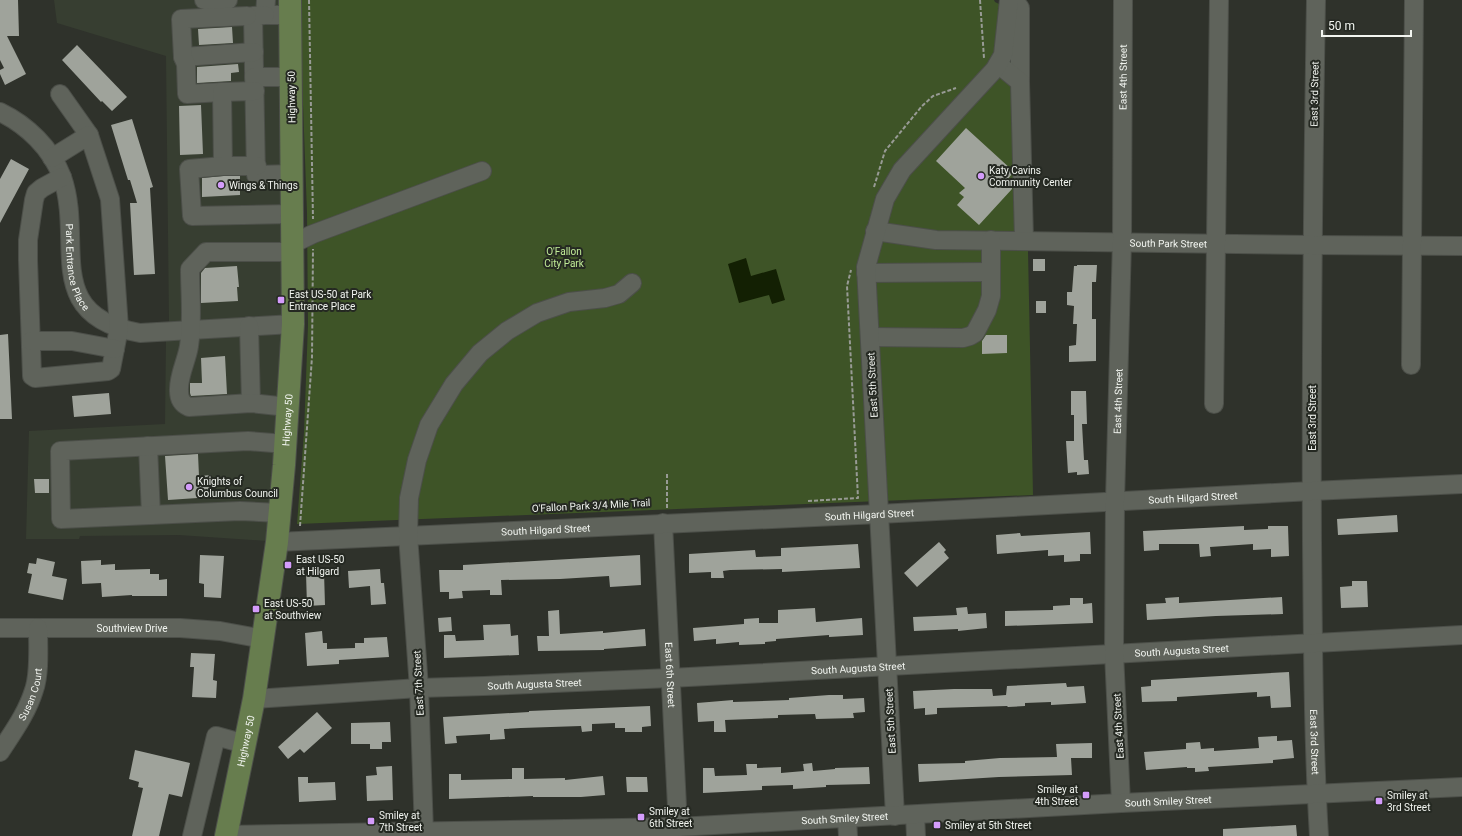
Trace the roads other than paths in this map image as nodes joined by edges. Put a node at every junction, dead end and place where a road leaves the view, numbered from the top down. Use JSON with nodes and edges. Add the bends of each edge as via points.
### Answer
{"nodes":[{"id":1,"x":204,"y":0,"type":"edge"},
{"id":2,"x":228,"y":0,"type":"edge"},
{"id":3,"x":1009,"y":0,"type":"edge"},
{"id":4,"x":1014,"y":0,"type":"edge"},
{"id":5,"x":1123,"y":0,"type":"edge"},
{"id":6,"x":1219,"y":0,"type":"edge"},
{"id":7,"x":1316,"y":0,"type":"edge"},
{"id":8,"x":1414,"y":0,"type":"edge"},
{"id":9,"x":290,"y":7,"type":"edge"},
{"id":10,"x":258,"y":12,"type":"edge"},
{"id":11,"x":254,"y":52,"type":"junction"},
{"id":12,"x":183,"y":57,"type":"junction"},
{"id":13,"x":991,"y":61,"type":"junction"},
{"id":14,"x":291,"y":76,"type":"junction"},
{"id":15,"x":1020,"y":82,"type":"junction"},
{"id":16,"x":254,"y":84,"type":"junction"},
{"id":17,"x":222,"y":92,"type":"junction"},
{"id":18,"x":60,"y":94,"type":"dead end"},
{"id":19,"x":0,"y":112,"type":"edge"},
{"id":20,"x":89,"y":135,"type":"junction"},
{"id":21,"x":52,"y":158,"type":"junction"},
{"id":22,"x":223,"y":166,"type":"junction"},
{"id":23,"x":257,"y":166,"type":"junction"},
{"id":24,"x":482,"y":170,"type":"dead end"},
{"id":25,"x":292,"y":174,"type":"junction"},
{"id":26,"x":62,"y":177,"type":"junction"},
{"id":27,"x":292,"y":214,"type":"junction"},
{"id":28,"x":875,"y":231,"type":"junction"},
{"id":29,"x":991,"y":240,"type":"junction"},
{"id":30,"x":1024,"y":240,"type":"junction"},
{"id":31,"x":1122,"y":241,"type":"junction"},
{"id":32,"x":1217,"y":243,"type":"junction"},
{"id":33,"x":1312,"y":245,"type":"junction"},
{"id":34,"x":1412,"y":246,"type":"junction"},
{"id":35,"x":1462,"y":246,"type":"edge"},
{"id":36,"x":292,"y":248,"type":"junction"},
{"id":37,"x":859,"y":270,"type":"junction"},
{"id":38,"x":991,"y":272,"type":"junction"},
{"id":39,"x":632,"y":283,"type":"dead end"},
{"id":40,"x":293,"y":324,"type":"junction"},
{"id":41,"x":249,"y":326,"type":"junction"},
{"id":42,"x":119,"y":328,"type":"junction"},
{"id":43,"x":191,"y":330,"type":"junction"},
{"id":44,"x":870,"y":337,"type":"junction"},
{"id":45,"x":31,"y":341,"type":"junction"},
{"id":46,"x":115,"y":349,"type":"junction"},
{"id":47,"x":1411,"y":365,"type":"dead end"},
{"id":48,"x":251,"y":403,"type":"junction"},
{"id":49,"x":1214,"y":404,"type":"dead end"},
{"id":50,"x":288,"y":407,"type":"junction"},
{"id":51,"x":286,"y":444,"type":"junction"},
{"id":52,"x":148,"y":446,"type":"junction"},
{"id":53,"x":1462,"y":484,"type":"edge"},
{"id":54,"x":1312,"y":491,"type":"junction"},
{"id":55,"x":1115,"y":501,"type":"junction"},
{"id":56,"x":280,"y":513,"type":"junction"},
{"id":57,"x":879,"y":514,"type":"junction"},
{"id":58,"x":151,"y":515,"type":"junction"},
{"id":59,"x":665,"y":516,"type":"junction"},
{"id":60,"x":408,"y":535,"type":"junction"},
{"id":61,"x":277,"y":542,"type":"junction"},
{"id":62,"x":0,"y":628,"type":"edge"},
{"id":63,"x":38,"y":628,"type":"junction"},
{"id":64,"x":1462,"y":635,"type":"edge"},
{"id":65,"x":264,"y":639,"type":"junction"},
{"id":66,"x":1313,"y":644,"type":"junction"},
{"id":67,"x":1114,"y":653,"type":"junction"},
{"id":68,"x":887,"y":666,"type":"junction"},
{"id":69,"x":670,"y":678,"type":"junction"},
{"id":70,"x":419,"y":688,"type":"junction"},
{"id":71,"x":254,"y":699,"type":"junction"},
{"id":72,"x":245,"y":744,"type":"junction"},
{"id":73,"x":0,"y":752,"type":"edge"},
{"id":74,"x":1462,"y":788,"type":"edge"},
{"id":75,"x":1317,"y":794,"type":"junction"},
{"id":76,"x":1121,"y":803,"type":"junction"},
{"id":77,"x":915,"y":815,"type":"junction"},
{"id":78,"x":895,"y":816,"type":"junction"},
{"id":79,"x":678,"y":827,"type":"junction"},
{"id":80,"x":848,"y":827,"type":"edge"},
{"id":81,"x":424,"y":832,"type":"junction"},
{"id":82,"x":495,"y":833,"type":"edge"},
{"id":83,"x":558,"y":833,"type":"edge"},
{"id":84,"x":226,"y":835,"type":"edge"},
{"id":85,"x":192,"y":836,"type":"edge"},
{"id":86,"x":916,"y":836,"type":"edge"},
{"id":87,"x":1319,"y":836,"type":"edge"}],
"edges":[{"from":1,"to":2,"type":"street"},
{"from":3,"to":13,"type":"street","name":"East 5th Street","via":[[1003,56]]},
{"from":4,"to":15,"type":"street","via":[[1020,8]]},
{"from":5,"to":31,"type":"street","name":"East 4th Street"},
{"from":6,"to":32,"type":"street"},
{"from":7,"to":33,"type":"street","name":"East 3rd Street"},
{"from":8,"to":34,"type":"street"},
{"from":9,"to":10,"type":"street"},
{"from":9,"to":14,"type":"main road","name":"Highway 50"},
{"from":10,"to":11,"type":"street"},
{"from":10,"to":12,"type":"street","via":[[181,19]]},
{"from":11,"to":12,"type":"street"},
{"from":11,"to":16,"type":"street"},
{"from":12,"to":17,"type":"street","via":[[186,64],[187,94]]},
{"from":13,"to":15,"type":"street"},
{"from":13,"to":28,"type":"street","name":"East 5th Street","via":[[995,69],[902,170],[885,199]]},
{"from":14,"to":16,"type":"street"},
{"from":14,"to":25,"type":"main road","name":"Highway 50"},
{"from":15,"to":30,"type":"street"},
{"from":16,"to":17,"type":"street"},
{"from":16,"to":23,"type":"street"},
{"from":17,"to":22,"type":"street"},
{"from":18,"to":20,"type":"street"},
{"from":19,"to":21,"type":"street","name":"Park Entrance Place","via":[[34,135]]},
{"from":20,"to":21,"type":"street"},
{"from":20,"to":42,"type":"street","via":[[110,199]]},
{"from":21,"to":26,"type":"street","name":"Park Entrance Place"},
{"from":22,"to":23,"type":"street"},
{"from":22,"to":27,"type":"street","via":[[189,169],[192,216]]},
{"from":23,"to":25,"type":"street","via":[[256,175]]},
{"from":24,"to":36,"type":"street","via":[[313,234]]},
{"from":25,"to":27,"type":"main road","name":"Highway 50"},
{"from":26,"to":42,"type":"street","name":"Park Entrance Place","via":[[67,202],[71,267],[77,293],[99,318]]},
{"from":26,"to":45,"type":"street","via":[[42,188],[36,193],[34,200],[28,240]]},
{"from":27,"to":36,"type":"main road","name":"Highway 50"},
{"from":28,"to":29,"type":"street","name":"South Park Street","via":[[936,240]]},
{"from":28,"to":37,"type":"street","name":"East 5th Street","via":[[866,267]]},
{"from":29,"to":30,"type":"street","name":"South Park Street"},
{"from":29,"to":38,"type":"street"},
{"from":30,"to":31,"type":"street","name":"South Park Street"},
{"from":31,"to":32,"type":"street","name":"South Park Street"},
{"from":31,"to":55,"type":"street","name":"East 4th Street"},
{"from":32,"to":33,"type":"street","name":"South Park Street"},
{"from":32,"to":49,"type":"street"},
{"from":33,"to":34,"type":"street","name":"South Park Street"},
{"from":33,"to":54,"type":"street","name":"East 3rd Street"},
{"from":34,"to":35,"type":"street","name":"South Park Street"},
{"from":34,"to":47,"type":"street"},
{"from":36,"to":40,"type":"main road","name":"Highway 50"},
{"from":36,"to":43,"type":"street","via":[[206,252],[190,269]]},
{"from":37,"to":38,"type":"street"},
{"from":37,"to":44,"type":"street","name":"East 5th Street"},
{"from":38,"to":44,"type":"street","via":[[990,296],[986,310],[975,333],[970,336]]},
{"from":39,"to":60,"type":"street","name":"East 7th Street","via":[[618,294],[569,302],[537,313],[506,331],[480,353],[454,384],[429,425],[417,460],[409,498]]},
{"from":40,"to":41,"type":"street","name":"Park Entrance Place"},
{"from":40,"to":50,"type":"main road","name":"Highway 50"},
{"from":41,"to":43,"type":"street","name":"Park Entrance Place"},
{"from":41,"to":48,"type":"street"},
{"from":42,"to":43,"type":"street","name":"Park Entrance Place","via":[[140,333]]},
{"from":42,"to":46,"type":"street"},
{"from":43,"to":48,"type":"street","via":[[178,390],[184,405],[189,408],[203,408]]},
{"from":44,"to":57,"type":"street","name":"East 5th Street"},
{"from":45,"to":46,"type":"street","via":[[72,341]]},
{"from":45,"to":46,"type":"street","via":[[32,376],[35,378],[108,371],[111,369]]},
{"from":48,"to":50,"type":"street"},
{"from":50,"to":51,"type":"main road","name":"Highway 50"},
{"from":51,"to":52,"type":"street","via":[[248,442]]},
{"from":51,"to":56,"type":"main road","name":"Highway 50"},
{"from":52,"to":58,"type":"street"},
{"from":52,"to":58,"type":"street","via":[[60,451],[61,519]]},
{"from":53,"to":54,"type":"street","name":"South Hilgard Street"},
{"from":54,"to":55,"type":"street","name":"South Hilgard Street"},
{"from":54,"to":66,"type":"street","name":"East 3rd Street"},
{"from":55,"to":57,"type":"street","name":"South Hilgard Street"},
{"from":55,"to":67,"type":"street","name":"East 4th Street"},
{"from":56,"to":58,"type":"street","via":[[240,511]]},
{"from":56,"to":61,"type":"main road","name":"Highway 50"},
{"from":57,"to":59,"type":"street","name":"South Hilgard Street"},
{"from":57,"to":68,"type":"street","name":"East 5th Street"},
{"from":59,"to":60,"type":"street","name":"South Hilgard Street"},
{"from":59,"to":69,"type":"street","name":"East 6th Street"},
{"from":60,"to":61,"type":"street","name":"South Hilgard Street"},
{"from":60,"to":70,"type":"street","name":"East 7th Street"},
{"from":61,"to":65,"type":"main road","name":"Highway 50"},
{"from":62,"to":63,"type":"street","name":"Southview Drive"},
{"from":63,"to":65,"type":"street","name":"Southview Drive","via":[[180,628],[220,631]]},
{"from":63,"to":73,"type":"street","name":"Susan Court","via":[[35,689],[23,716]]},
{"from":64,"to":66,"type":"street","name":"South Augusta Street"},
{"from":65,"to":71,"type":"main road","name":"Highway 50"},
{"from":66,"to":67,"type":"street","name":"South Augusta Street"},
{"from":66,"to":75,"type":"street","name":"East 3rd Street"},
{"from":67,"to":68,"type":"street","name":"South Augusta Street"},
{"from":67,"to":76,"type":"street","name":"East 4th Street"},
{"from":68,"to":69,"type":"street","name":"South Augusta Street"},
{"from":68,"to":78,"type":"street","name":"East 5th Street"},
{"from":69,"to":70,"type":"street","name":"South Augusta Street"},
{"from":69,"to":79,"type":"street","name":"East 6th Street"},
{"from":70,"to":71,"type":"street","name":"South Augusta Street"},
{"from":70,"to":81,"type":"street","name":"East 7th Street"},
{"from":71,"to":72,"type":"main road","name":"Highway 50"},
{"from":72,"to":84,"type":"main road","name":"Highway 50"},
{"from":72,"to":85,"type":"street","via":[[216,736]]},
{"from":74,"to":75,"type":"street","name":"South Smiley Street"},
{"from":75,"to":76,"type":"street","name":"South Smiley Street"},
{"from":75,"to":87,"type":"street","name":"East 3rd Street"},
{"from":76,"to":77,"type":"street","name":"South Smiley Street"},
{"from":77,"to":78,"type":"street","name":"South Smiley Street"},
{"from":77,"to":86,"type":"street"},
{"from":78,"to":80,"type":"street","name":"South Smiley Street"},
{"from":79,"to":80,"type":"street","name":"South Smiley Street"},
{"from":79,"to":83,"type":"street","name":"South Smiley Street"},
{"from":81,"to":82,"type":"street","name":"South Smiley Street"},
{"from":81,"to":84,"type":"street","name":"South Smiley Street"},
{"from":82,"to":83,"type":"street","name":"South Smiley Street"}]}
